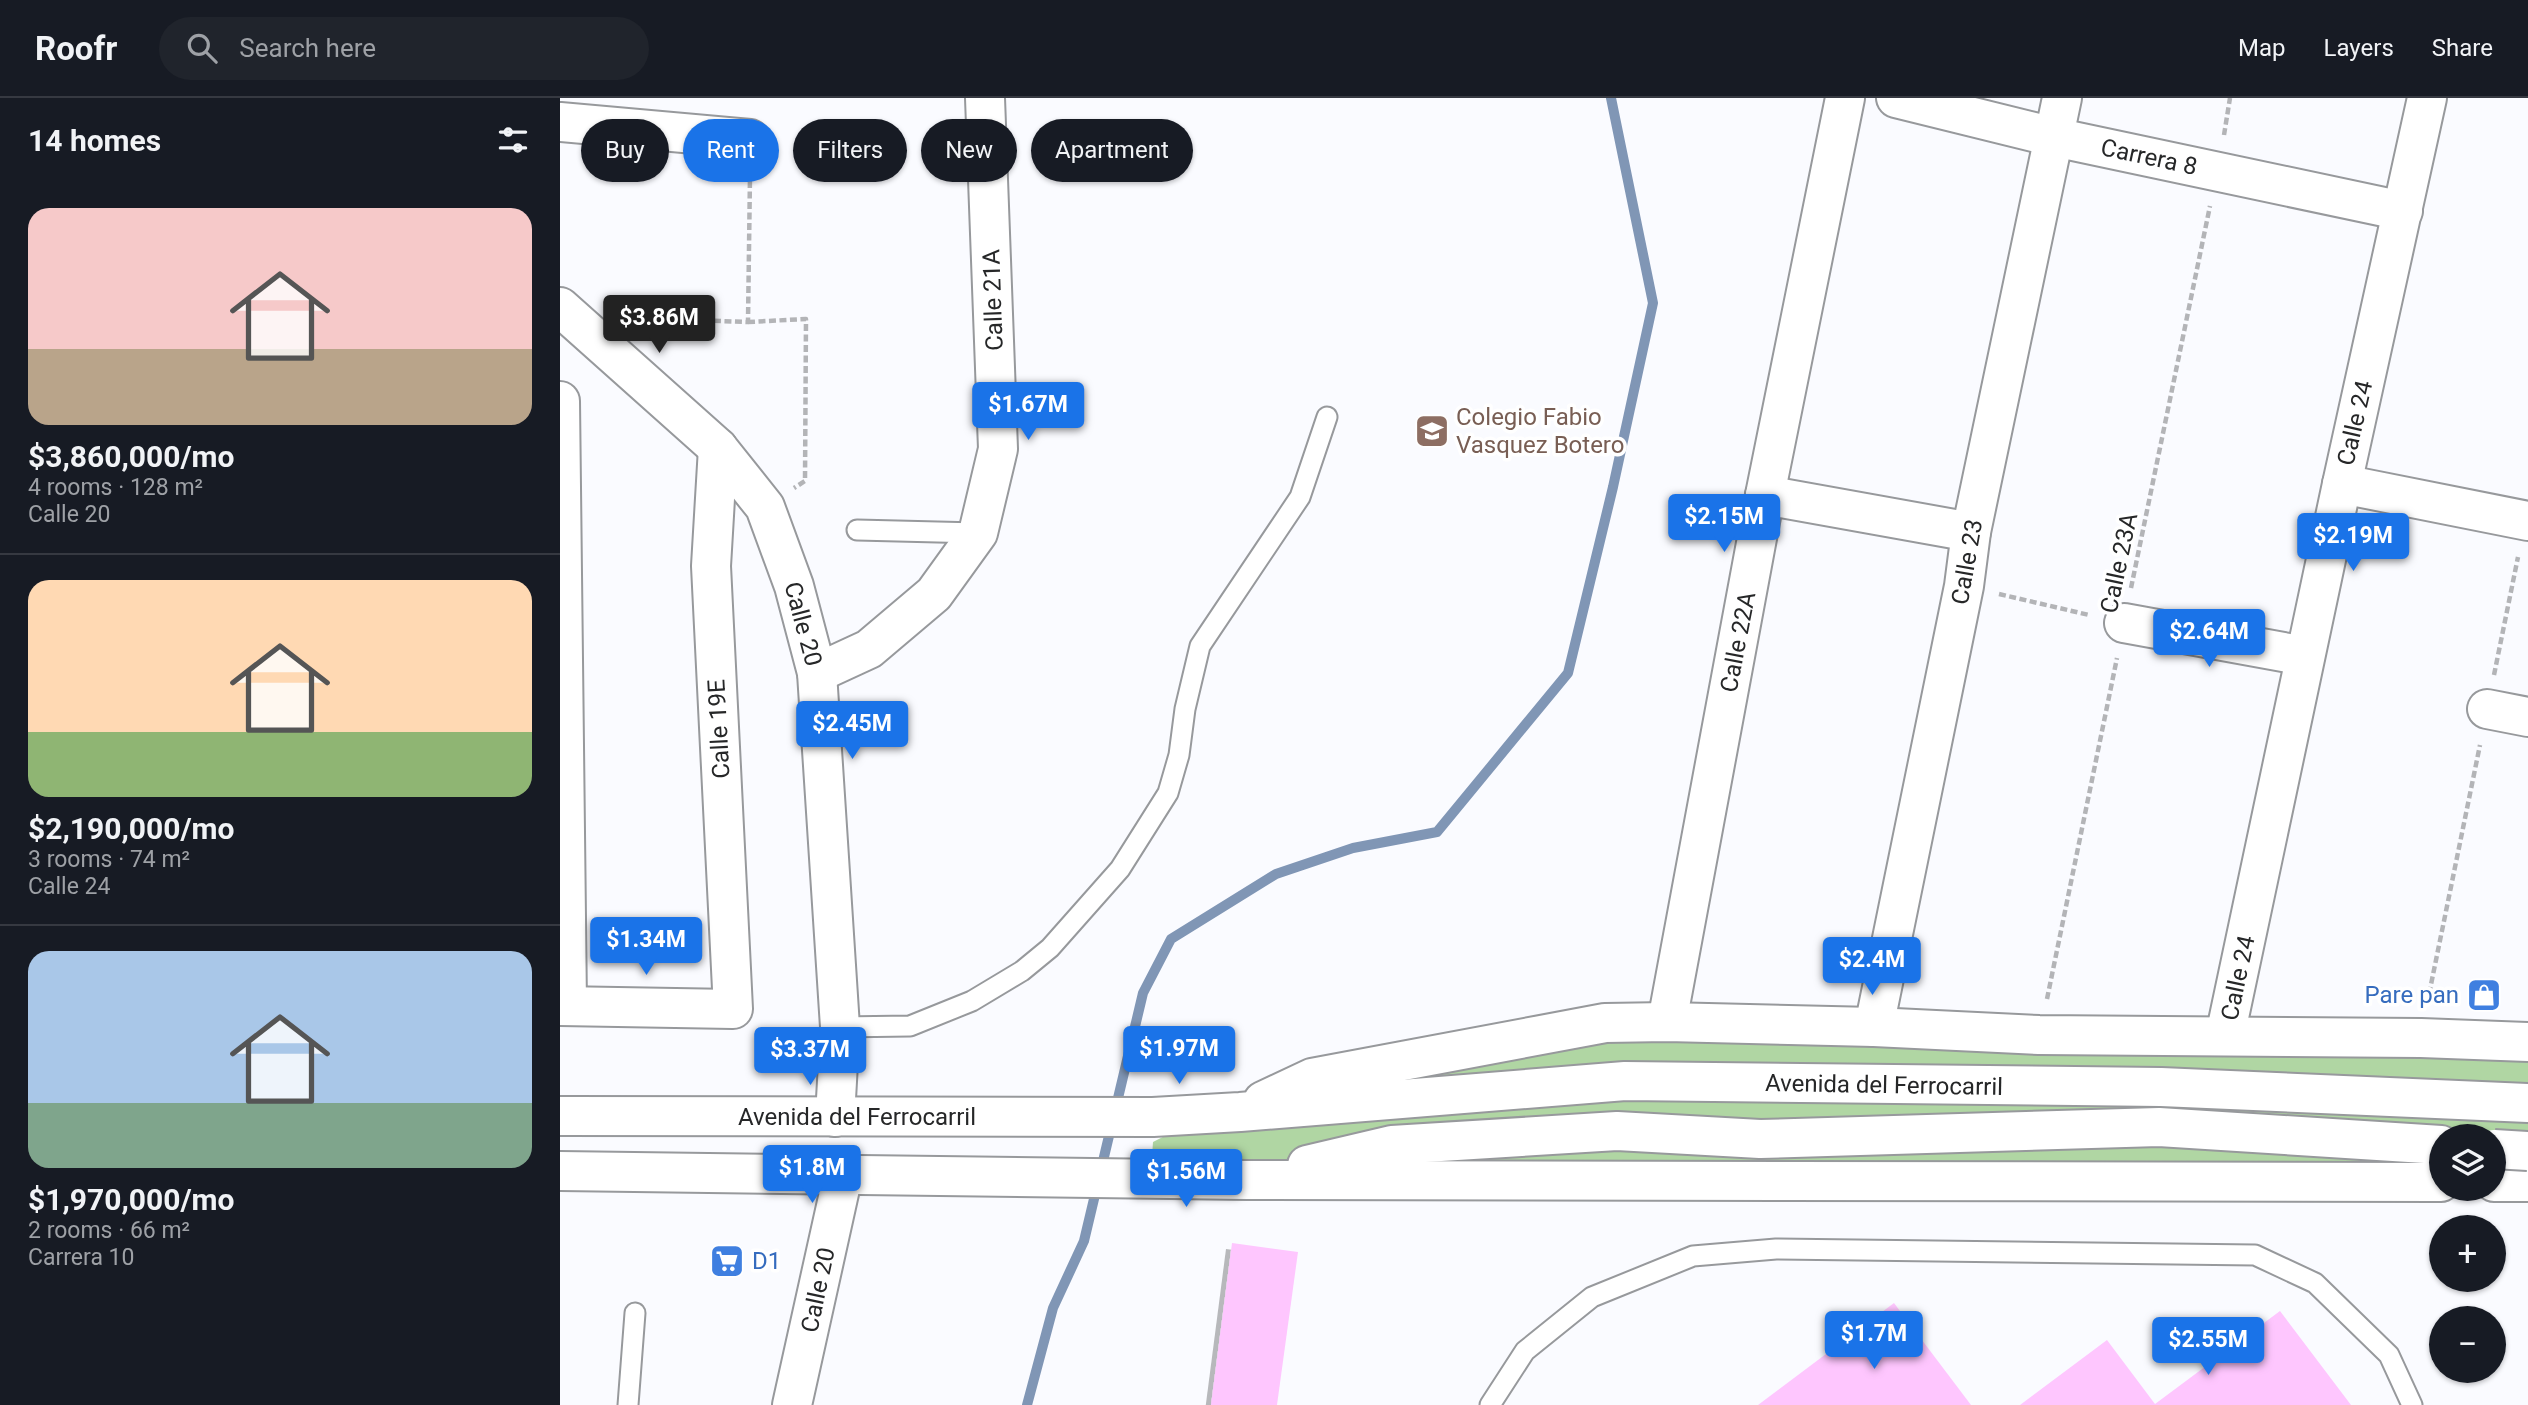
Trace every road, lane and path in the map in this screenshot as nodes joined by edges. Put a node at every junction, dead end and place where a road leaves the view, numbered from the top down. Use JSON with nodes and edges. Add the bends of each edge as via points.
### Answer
{"nodes":[{"id":1,"x":985,"y":98,"type":"edge"},
{"id":2,"x":1845,"y":98,"type":"edge"},
{"id":3,"x":1896,"y":98,"type":"edge"},
{"id":4,"x":2062,"y":98,"type":"edge"},
{"id":5,"x":2230,"y":98,"type":"edge"},
{"id":6,"x":2427,"y":98,"type":"edge"},
{"id":7,"x":560,"y":122,"type":"edge"},
{"id":8,"x":683,"y":133,"type":"edge"},
{"id":9,"x":2054,"y":137,"type":"junction"},
{"id":10,"x":2217,"y":171,"type":"junction"},
{"id":11,"x":750,"y":182,"type":"edge"},
{"id":12,"x":2403,"y":211,"type":"junction"},
{"id":13,"x":560,"y":307,"type":"edge"},
{"id":14,"x":627,"y":318,"type":"dead end"},
{"id":15,"x":748,"y":321,"type":"junction"},
{"id":16,"x":560,"y":401,"type":"edge"},
{"id":17,"x":1327,"y":417,"type":"dead end"},
{"id":18,"x":718,"y":448,"type":"junction"},
{"id":19,"x":2342,"y":484,"type":"junction"},
{"id":20,"x":1765,"y":495,"type":"junction"},
{"id":21,"x":765,"y":507,"type":"junction"},
{"id":22,"x":2527,"y":521,"type":"edge"},
{"id":23,"x":857,"y":530,"type":"dead end"},
{"id":24,"x":1971,"y":532,"type":"junction"},
{"id":25,"x":978,"y":533,"type":"junction"},
{"id":26,"x":1964,"y":586,"type":"junction"},
{"id":27,"x":2124,"y":623,"type":"junction"},
{"id":28,"x":2305,"y":656,"type":"junction"},
{"id":29,"x":817,"y":673,"type":"junction"},
{"id":30,"x":2487,"y":709,"type":"junction"},
{"id":31,"x":2528,"y":717,"type":"edge"},
{"id":32,"x":563,"y":1005,"type":"edge"},
{"id":33,"x":1667,"y":1022,"type":"junction"},
{"id":34,"x":840,"y":1027,"type":"junction"},
{"id":35,"x":1874,"y":1027,"type":"junction"},
{"id":36,"x":2039,"y":1035,"type":"junction"},
{"id":37,"x":2225,"y":1036,"type":"junction"},
{"id":38,"x":2421,"y":1038,"type":"junction"},
{"id":39,"x":2528,"y":1042,"type":"edge"},
{"id":40,"x":2528,"y":1103,"type":"edge"},
{"id":41,"x":2528,"y":1109,"type":"edge"},
{"id":42,"x":1240,"y":1112,"type":"junction"},
{"id":43,"x":560,"y":1116,"type":"edge"},
{"id":44,"x":835,"y":1117,"type":"junction"},
{"id":45,"x":2429,"y":1144,"type":"edge"},
{"id":46,"x":2506,"y":1150,"type":"edge"},
{"id":47,"x":2528,"y":1151,"type":"edge"},
{"id":48,"x":560,"y":1171,"type":"edge"},
{"id":49,"x":2528,"y":1171,"type":"edge"},
{"id":50,"x":843,"y":1175,"type":"junction"},
{"id":51,"x":1247,"y":1180,"type":"junction"},
{"id":52,"x":2429,"y":1182,"type":"edge"},
{"id":53,"x":2506,"y":1182,"type":"edge"},
{"id":54,"x":2528,"y":1182,"type":"edge"},
{"id":55,"x":635,"y":1314,"type":"dead end"},
{"id":56,"x":628,"y":1405,"type":"edge"},
{"id":57,"x":792,"y":1405,"type":"edge"},
{"id":58,"x":1490,"y":1405,"type":"edge"},
{"id":59,"x":2412,"y":1405,"type":"edge"}],
"edges":[{"from":1,"to":25,"type":"street","name":"Calle 21A","via":[[998,449]]},
{"from":2,"to":20,"type":"street","name":"Calle 22A"},
{"from":3,"to":9,"type":"street","name":"Carrera 8"},
{"from":4,"to":9,"type":"street","name":"Calle 23"},
{"from":5,"to":10,"type":"path","name":"Calle 23A"},
{"from":6,"to":12,"type":"street","name":"Calle 24"},
{"from":7,"to":8,"type":"street"},
{"from":9,"to":10,"type":"street","name":"Carrera 8"},
{"from":9,"to":24,"type":"street","name":"Calle 23"},
{"from":10,"to":12,"type":"street","name":"Carrera 8"},
{"from":10,"to":27,"type":"path","name":"Calle 23A"},
{"from":11,"to":15,"type":"path"},
{"from":12,"to":19,"type":"street","name":"Calle 24"},
{"from":13,"to":18,"type":"street","name":"Calle 20"},
{"from":14,"to":15,"type":"path"},
{"from":15,"to":21,"type":"path","via":[[806,319],[805,481]]},
{"from":16,"to":32,"type":"street"},
{"from":17,"to":34,"type":"lane","via":[[1300,497],[1200,646],[1168,793],[1120,869],[1050,948],[972,1001],[910,1026]]},
{"from":18,"to":21,"type":"street","name":"Calle 20"},
{"from":18,"to":32,"type":"street","name":"Calle 19E","via":[[711,566],[733,1009]]},
{"from":19,"to":22,"type":"street"},
{"from":19,"to":28,"type":"street","name":"Calle 24"},
{"from":20,"to":24,"type":"street"},
{"from":20,"to":33,"type":"street","name":"Calle 22A"},
{"from":21,"to":29,"type":"street","name":"Calle 20","via":[[794,586]]},
{"from":22,"to":30,"type":"path"},
{"from":23,"to":25,"type":"lane"},
{"from":24,"to":26,"type":"street","name":"Calle 23"},
{"from":25,"to":29,"type":"street","name":"Calle 21A","via":[[934,594],[869,649]]},
{"from":26,"to":27,"type":"path"},
{"from":26,"to":35,"type":"street","name":"Calle 23"},
{"from":27,"to":28,"type":"street"},
{"from":27,"to":36,"type":"path","name":"Calle 23A"},
{"from":28,"to":37,"type":"street","name":"Calle 24"},
{"from":29,"to":34,"type":"street","name":"Calle 20"},
{"from":30,"to":31,"type":"street"},
{"from":30,"to":38,"type":"path"},
{"from":33,"to":35,"type":"street"},
{"from":33,"to":42,"type":"street","via":[[1605,1023],[1312,1078]]},
{"from":34,"to":44,"type":"street","name":"Calle 20"},
{"from":35,"to":36,"type":"street"},
{"from":36,"to":37,"type":"street"},
{"from":37,"to":38,"type":"street"},
{"from":38,"to":39,"type":"street"},
{"from":40,"to":42,"type":"street","name":"Avenida del Ferrocarril","via":[[2161,1087],[1625,1081]]},
{"from":41,"to":49,"type":"street","via":[[2522,1144]]},
{"from":42,"to":44,"type":"street","name":"Avenida del Ferrocarril","via":[[1153,1117]]},
{"from":43,"to":44,"type":"street","name":"Avenida del Ferrocarril"},
{"from":45,"to":51,"type":"street","name":"Avenida del Ferrocarril","via":[[2159,1127],[1760,1139],[1617,1131],[1392,1145]]},
{"from":46,"to":47,"type":"street","bridge":true},
{"from":48,"to":50,"type":"street"},
{"from":50,"to":51,"type":"street"},
{"from":50,"to":57,"type":"street","name":"Calle 20"},
{"from":51,"to":52,"type":"street"},
{"from":53,"to":54,"type":"street"},
{"from":55,"to":56,"type":"lane"},
{"from":58,"to":59,"type":"lane","via":[[1525,1351],[1592,1297],[1693,1256],[1776,1249],[2255,1255],[2315,1283],[2389,1354]]}]}
